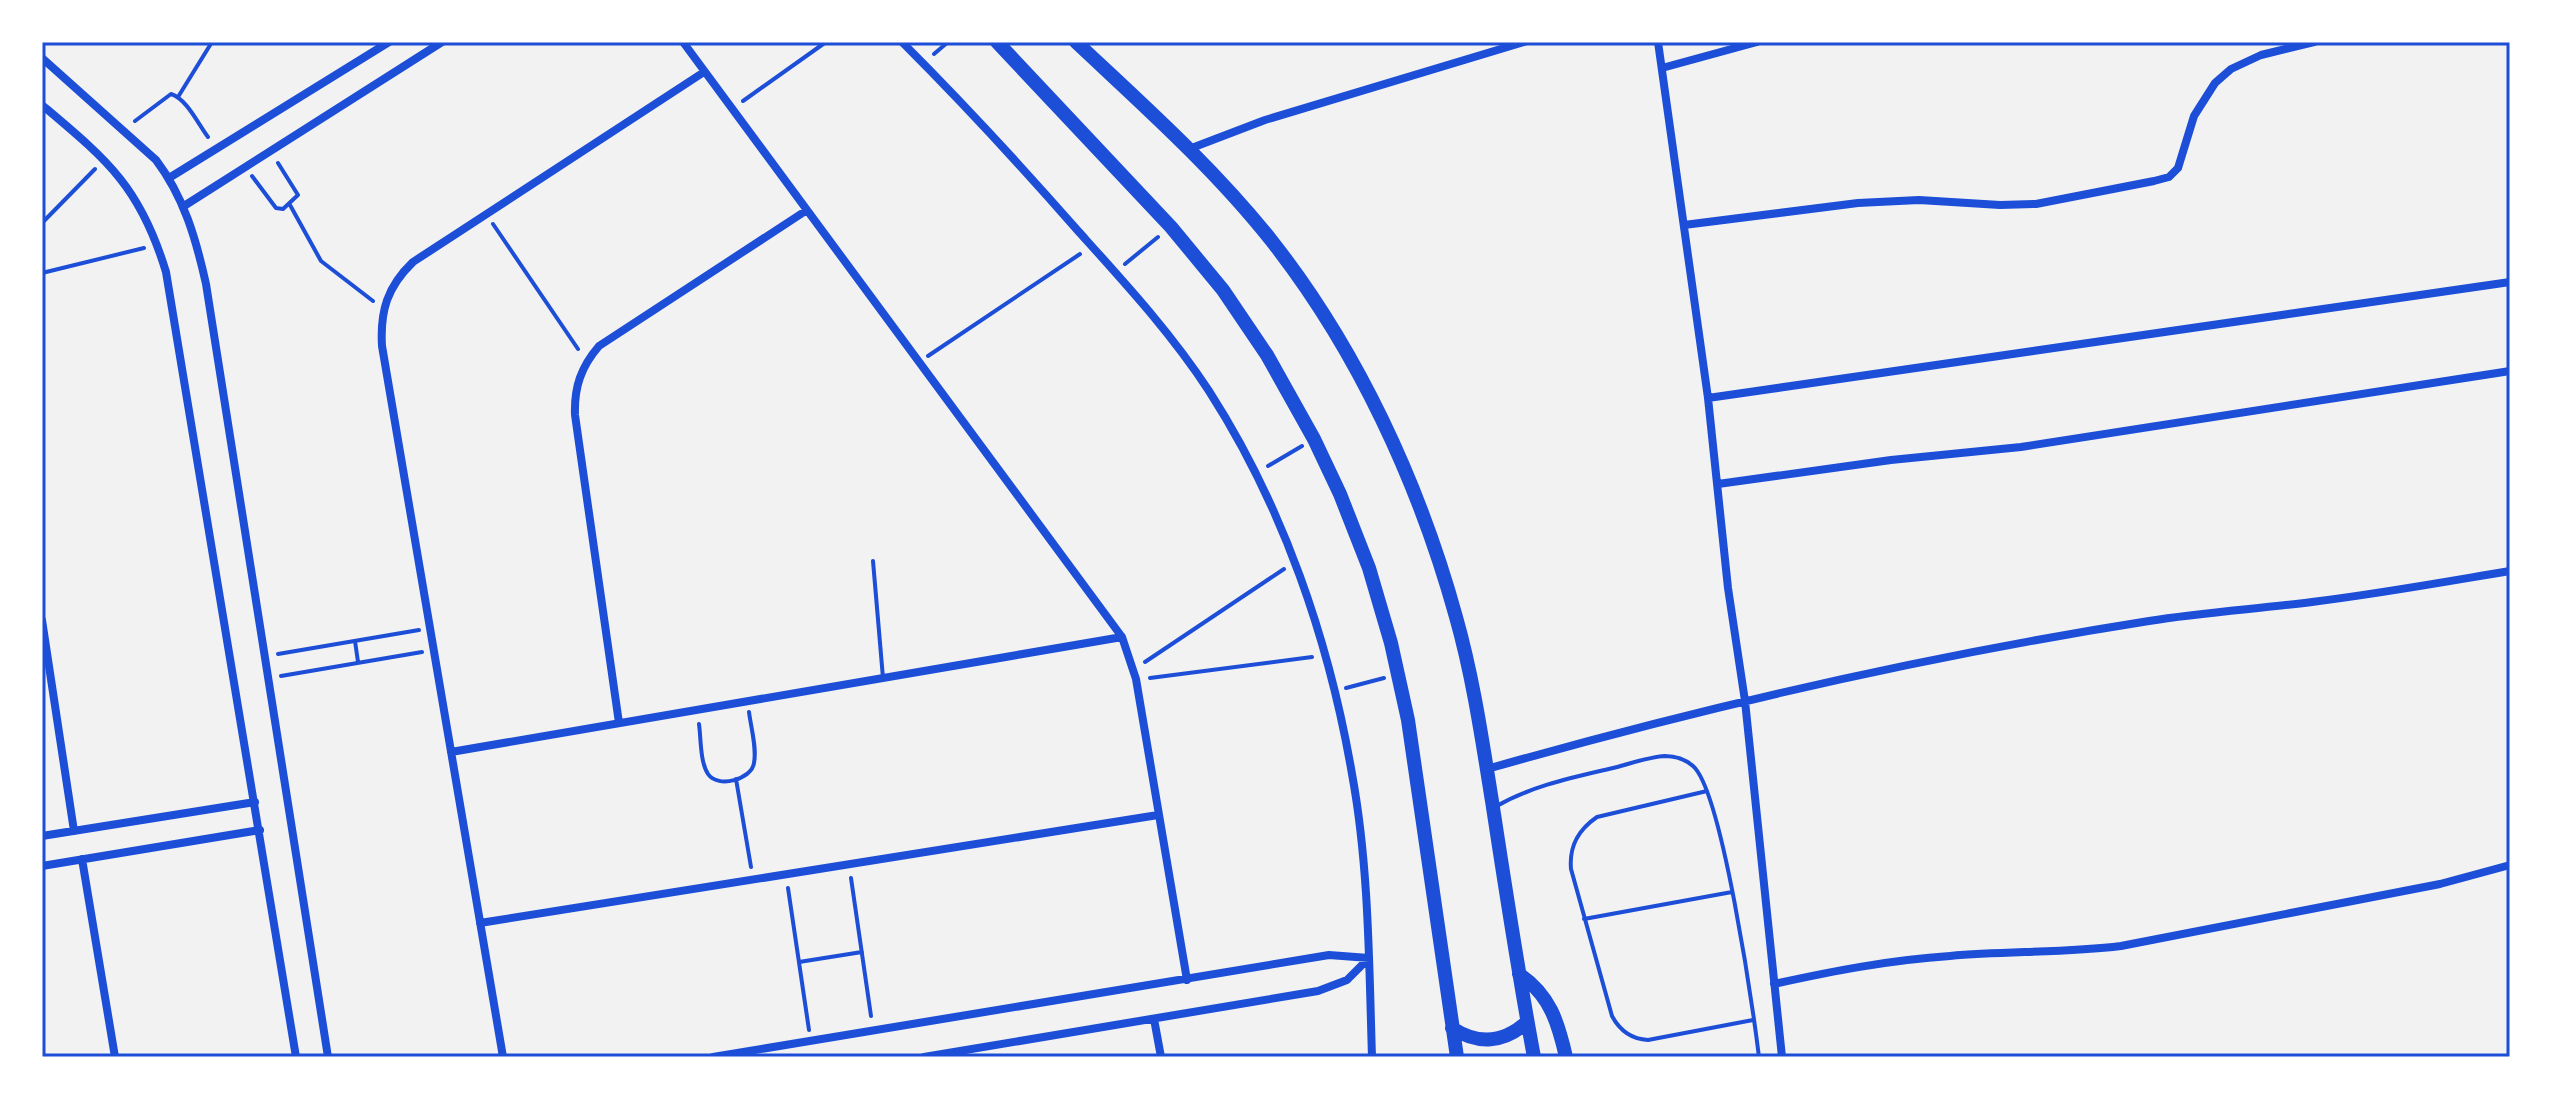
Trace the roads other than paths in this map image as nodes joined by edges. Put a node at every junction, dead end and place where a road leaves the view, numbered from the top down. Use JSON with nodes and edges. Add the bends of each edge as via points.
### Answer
{"nodes":[{"id":1,"x":389,"y":42,"type":"edge"},
{"id":2,"x":442,"y":42,"type":"edge"},
{"id":3,"x":683,"y":42,"type":"edge"},
{"id":4,"x":902,"y":42,"type":"edge"},
{"id":5,"x":997,"y":42,"type":"edge"},
{"id":6,"x":1076,"y":42,"type":"edge"},
{"id":7,"x":1524,"y":42,"type":"edge"},
{"id":8,"x":1658,"y":42,"type":"edge"},
{"id":9,"x":1757,"y":42,"type":"edge"},
{"id":10,"x":2314,"y":42,"type":"edge"},
{"id":11,"x":42,"y":58,"type":"edge"},
{"id":12,"x":1662,"y":68,"type":"junction"},
{"id":13,"x":704,"y":72,"type":"junction"},
{"id":14,"x":42,"y":105,"type":"edge"},
{"id":15,"x":1189,"y":149,"type":"junction"},
{"id":16,"x":169,"y":178,"type":"junction"},
{"id":17,"x":184,"y":206,"type":"junction"},
{"id":18,"x":807,"y":210,"type":"junction"},
{"id":19,"x":1684,"y":225,"type":"junction"},
{"id":20,"x":2510,"y":282,"type":"edge"},
{"id":21,"x":2510,"y":371,"type":"edge"},
{"id":22,"x":1708,"y":398,"type":"junction"},
{"id":23,"x":1718,"y":484,"type":"junction"},
{"id":24,"x":873,"y":561,"type":"dead end"},
{"id":25,"x":2510,"y":571,"type":"edge"},
{"id":26,"x":42,"y":620,"type":"edge"},
{"id":27,"x":1122,"y":637,"type":"junction"},
{"id":28,"x":883,"y":678,"type":"junction"},
{"id":29,"x":1745,"y":701,"type":"junction"},
{"id":30,"x":619,"y":723,"type":"junction"},
{"id":31,"x":451,"y":752,"type":"junction"},
{"id":32,"x":1487,"y":769,"type":"junction"},
{"id":33,"x":1707,"y":791,"type":"junction"},
{"id":34,"x":255,"y":802,"type":"junction"},
{"id":35,"x":1493,"y":808,"type":"junction"},
{"id":36,"x":1158,"y":815,"type":"junction"},
{"id":37,"x":260,"y":830,"type":"junction"},
{"id":38,"x":74,"y":831,"type":"junction"},
{"id":39,"x":42,"y":836,"type":"edge"},
{"id":40,"x":82,"y":859,"type":"junction"},
{"id":41,"x":2510,"y":865,"type":"edge"},
{"id":42,"x":42,"y":866,"type":"edge"},
{"id":43,"x":1732,"y":892,"type":"junction"},
{"id":44,"x":1584,"y":919,"type":"junction"},
{"id":45,"x":480,"y":923,"type":"junction"},
{"id":46,"x":1369,"y":958,"type":"junction"},
{"id":47,"x":1519,"y":974,"type":"junction"},
{"id":48,"x":1187,"y":980,"type":"junction"},
{"id":49,"x":1774,"y":984,"type":"junction"},
{"id":50,"x":1154,"y":1019,"type":"junction"},
{"id":51,"x":1754,"y":1020,"type":"junction"},
{"id":52,"x":1527,"y":1022,"type":"junction"},
{"id":53,"x":1452,"y":1028,"type":"junction"},
{"id":54,"x":990,"y":1046,"type":"junction"},
{"id":55,"x":115,"y":1057,"type":"edge"},
{"id":56,"x":296,"y":1057,"type":"edge"},
{"id":57,"x":328,"y":1057,"type":"edge"},
{"id":58,"x":503,"y":1057,"type":"edge"},
{"id":59,"x":713,"y":1057,"type":"edge"},
{"id":60,"x":924,"y":1057,"type":"edge"},
{"id":61,"x":992,"y":1057,"type":"edge"},
{"id":62,"x":1161,"y":1057,"type":"edge"},
{"id":63,"x":1372,"y":1057,"type":"edge"},
{"id":64,"x":1457,"y":1057,"type":"edge"},
{"id":65,"x":1534,"y":1057,"type":"edge"},
{"id":66,"x":1566,"y":1057,"type":"edge"},
{"id":67,"x":1759,"y":1057,"type":"edge"},
{"id":68,"x":1782,"y":1057,"type":"edge"}],
"edges":[{"from":1,"to":16,"type":"street"},
{"from":2,"to":17,"type":"street"},
{"from":3,"to":13,"type":"street"},
{"from":4,"to":46,"type":"street","via":[[1117,271],[1209,391],[1256,473],[1294,562],[1336,690],[1353,776]]},
{"from":5,"to":53,"type":"main road","via":[[1223,290],[1267,355],[1340,494],[1369,568],[1408,720]]},
{"from":6,"to":15,"type":"main road"},
{"from":7,"to":15,"type":"street","via":[[1265,120]]},
{"from":8,"to":12,"type":"street"},
{"from":9,"to":12,"type":"street"},
{"from":10,"to":19,"type":"street","via":[[2261,55],[2215,83],[2194,116],[2178,168],[2169,177],[2036,204],[1858,203]]},
{"from":11,"to":16,"type":"street","via":[[140,144]]},
{"from":12,"to":19,"type":"street"},
{"from":13,"to":18,"type":"street"},
{"from":13,"to":31,"type":"street","via":[[413,262],[394,282],[383,307],[382,346]]},
{"from":14,"to":34,"type":"street","via":[[105,159],[136,199],[158,245]]},
{"from":15,"to":32,"type":"main road","via":[[1270,240],[1362,381],[1399,458],[1456,617]]},
{"from":16,"to":17,"type":"street"},
{"from":17,"to":57,"type":"street","via":[[206,284]]},
{"from":18,"to":27,"type":"street"},
{"from":18,"to":30,"type":"street","via":[[599,346],[578,378],[575,415]]},
{"from":19,"to":22,"type":"street"},
{"from":20,"to":22,"type":"street"},
{"from":21,"to":23,"type":"street","via":[[2021,447]]},
{"from":22,"to":23,"type":"street"},
{"from":23,"to":29,"type":"street"},
{"from":24,"to":28,"type":"lane"},
{"from":25,"to":29,"type":"street","via":[[2149,621]]},
{"from":26,"to":38,"type":"street"},
{"from":27,"to":28,"type":"street"},
{"from":27,"to":36,"type":"street","via":[[1134,674]]},
{"from":28,"to":30,"type":"street"},
{"from":29,"to":32,"type":"street"},
{"from":29,"to":49,"type":"street"},
{"from":30,"to":31,"type":"street"},
{"from":31,"to":45,"type":"street"},
{"from":32,"to":35,"type":"main road"},
{"from":33,"to":35,"type":"lane","via":[[1692,765],[1663,756],[1537,787]]},
{"from":33,"to":43,"type":"lane"},
{"from":33,"to":44,"type":"lane","via":[[1597,817],[1581,830],[1570,859]]},
{"from":34,"to":37,"type":"street"},
{"from":34,"to":38,"type":"street"},
{"from":35,"to":47,"type":"main road"},
{"from":36,"to":45,"type":"street"},
{"from":36,"to":48,"type":"street"},
{"from":37,"to":40,"type":"street"},
{"from":37,"to":56,"type":"street"},
{"from":38,"to":39,"type":"street"},
{"from":40,"to":42,"type":"street"},
{"from":40,"to":55,"type":"street"},
{"from":41,"to":49,"type":"street","via":[[2440,884],[2121,946],[1896,961]]},
{"from":43,"to":44,"type":"lane"},
{"from":43,"to":51,"type":"lane"},
{"from":44,"to":51,"type":"lane","via":[[1612,1016],[1630,1036],[1648,1040]]},
{"from":45,"to":58,"type":"street"},
{"from":46,"to":48,"type":"street","via":[[1329,955]]},
{"from":46,"to":50,"type":"street","via":[[1333,987]]},
{"from":46,"to":63,"type":"street"},
{"from":47,"to":52,"type":"main road"},
{"from":47,"to":66,"type":"main road","via":[[1550,1005]]},
{"from":48,"to":59,"type":"street"},
{"from":49,"to":68,"type":"street"},
{"from":50,"to":54,"type":"street"},
{"from":50,"to":62,"type":"street"},
{"from":51,"to":67,"type":"lane"},
{"from":52,"to":53,"type":"main road","via":[[1497,1039],[1473,1038]]},
{"from":52,"to":65,"type":"main road"},
{"from":53,"to":64,"type":"main road"},
{"from":54,"to":60,"type":"street"},
{"from":54,"to":61,"type":"street"}]}
